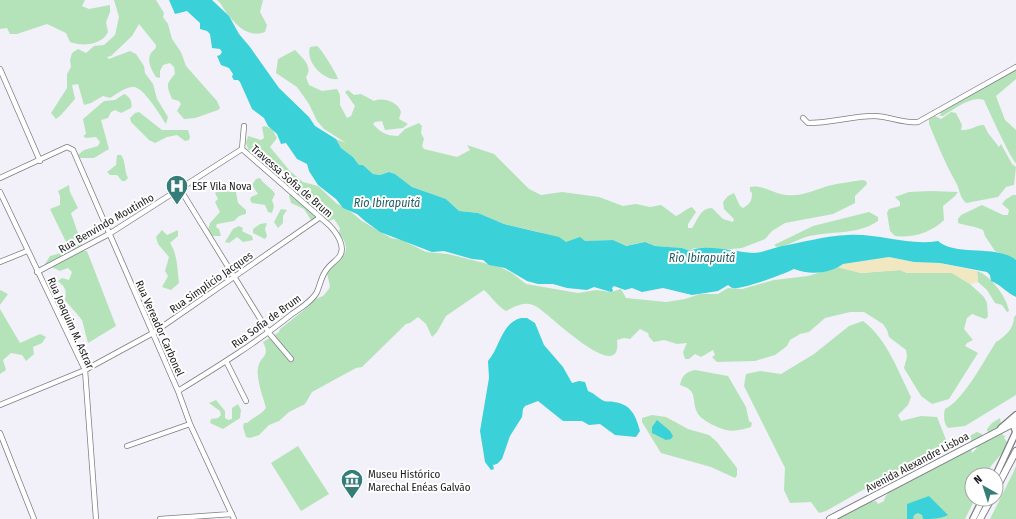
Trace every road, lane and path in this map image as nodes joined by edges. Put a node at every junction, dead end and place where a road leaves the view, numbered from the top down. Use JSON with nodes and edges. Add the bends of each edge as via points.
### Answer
{"nodes":[{"id":1,"x":1016,"y":67,"type":"edge"},
{"id":2,"x":0,"y":70,"type":"edge"},
{"id":3,"x":803,"y":118,"type":"dead end"},
{"id":4,"x":244,"y":126,"type":"dead end"},
{"id":5,"x":242,"y":149,"type":"junction"},
{"id":6,"x":40,"y":161,"type":"junction"},
{"id":7,"x":0,"y":178,"type":"edge"},
{"id":8,"x":180,"y":189,"type":"junction"},
{"id":9,"x":0,"y":192,"type":"edge"},
{"id":10,"x":319,"y":218,"type":"junction"},
{"id":11,"x":109,"y":234,"type":"junction"},
{"id":12,"x":342,"y":246,"type":"joint"},
{"id":13,"x":27,"y":251,"type":"junction"},
{"id":14,"x":0,"y":262,"type":"edge"},
{"id":15,"x":37,"y":272,"type":"junction"},
{"id":16,"x":235,"y":277,"type":"junction"},
{"id":17,"x":153,"y":333,"type":"junction"},
{"id":18,"x":269,"y":333,"type":"junction"},
{"id":19,"x":291,"y":359,"type":"dead end"},
{"id":20,"x":226,"y":361,"type":"junction"},
{"id":21,"x":85,"y":370,"type":"junction"},
{"id":22,"x":178,"y":391,"type":"junction"},
{"id":23,"x":246,"y":401,"type":"dead end"},
{"id":24,"x":0,"y":405,"type":"edge"},
{"id":25,"x":1016,"y":415,"type":"edge"},
{"id":26,"x":1015,"y":423,"type":"edge"},
{"id":27,"x":190,"y":424,"type":"junction"},
{"id":28,"x":998,"y":431,"type":"junction"},
{"id":29,"x":0,"y":433,"type":"edge"},
{"id":30,"x":127,"y":446,"type":"dead end"},
{"id":31,"x":1016,"y":451,"type":"edge"},
{"id":32,"x":1000,"y":467,"type":"edge"},
{"id":33,"x":1004,"y":474,"type":"edge"},
{"id":34,"x":979,"y":507,"type":"edge"},
{"id":35,"x":987,"y":507,"type":"edge"},
{"id":36,"x":232,"y":514,"type":"junction"},
{"id":37,"x":34,"y":519,"type":"edge"},
{"id":38,"x":96,"y":519,"type":"edge"},
{"id":39,"x":160,"y":519,"type":"edge"},
{"id":40,"x":234,"y":519,"type":"edge"},
{"id":41,"x":830,"y":519,"type":"edge"},
{"id":42,"x":973,"y":519,"type":"edge"},
{"id":43,"x":980,"y":519,"type":"edge"}],
"edges":[{"from":1,"to":3,"type":"street","via":[[918,122],[911,123],[877,116],[853,116],[822,123],[808,123]]},
{"from":2,"to":6,"type":"street"},
{"from":4,"to":5,"type":"street","name":"Travessa Sofia de Brum"},
{"from":5,"to":8,"type":"street","name":"Rua Benvindo Moutinho"},
{"from":5,"to":10,"type":"street","name":"Travessa Sofia de Brum"},
{"from":6,"to":7,"type":"street"},
{"from":6,"to":11,"type":"street","name":"Rua Vereador Carbonel","via":[[67,147],[72,150]]},
{"from":8,"to":11,"type":"street","name":"Rua Benvindo Moutinho"},
{"from":8,"to":16,"type":"street"},
{"from":9,"to":13,"type":"street","name":"Rua Joaquim M. Astrar"},
{"from":10,"to":12,"type":"street","name":"Travessa Sofia de Brum","via":[[332,228]]},
{"from":10,"to":16,"type":"street","name":"Rua Simplicio Jacques"},
{"from":11,"to":15,"type":"street","name":"Rua Benvindo Moutinho"},
{"from":11,"to":17,"type":"street","name":"Rua Vereador Carbonel"},
{"from":12,"to":18,"type":"street","name":"Rua Sofia de Brum","via":[[339,258],[328,266],[311,300]]},
{"from":13,"to":14,"type":"street"},
{"from":13,"to":15,"type":"street","name":"Rua Joaquim M. Astrar"},
{"from":15,"to":21,"type":"street","name":"Rua Joaquim M. Astrar"},
{"from":16,"to":17,"type":"street","name":"Rua Simplicio Jacques"},
{"from":16,"to":18,"type":"street"},
{"from":17,"to":21,"type":"street","name":"Rua Simplicio Jacques"},
{"from":17,"to":22,"type":"street","name":"Rua Vereador Carbonel"},
{"from":18,"to":19,"type":"street"},
{"from":18,"to":20,"type":"street","name":"Rua Sofia de Brum"},
{"from":20,"to":22,"type":"street","name":"Rua Sofia de Brum"},
{"from":20,"to":23,"type":"street"},
{"from":21,"to":24,"type":"street","name":"Rua Simplicio Jacques"},
{"from":21,"to":38,"type":"street","name":"Rua Joaquim M. Astrar"},
{"from":22,"to":27,"type":"street","name":"Rua Vereador Carbonel"},
{"from":25,"to":28,"type":"street"},
{"from":26,"to":28,"type":"main road","name":"Avenida Alexandre Lisboa"},
{"from":26,"to":32,"type":"street","via":[[1016,432]]},
{"from":27,"to":30,"type":"street"},
{"from":27,"to":36,"type":"street","name":"Rua Vereador Carbonel"},
{"from":28,"to":41,"type":"main road","name":"Avenida Alexandre Lisboa"},
{"from":29,"to":37,"type":"street"},
{"from":31,"to":33,"type":"main road"},
{"from":34,"to":42,"type":"street"},
{"from":35,"to":43,"type":"main road"},
{"from":36,"to":39,"type":"street"},
{"from":36,"to":40,"type":"street","name":"Rua Vereador Carbonel"}]}
